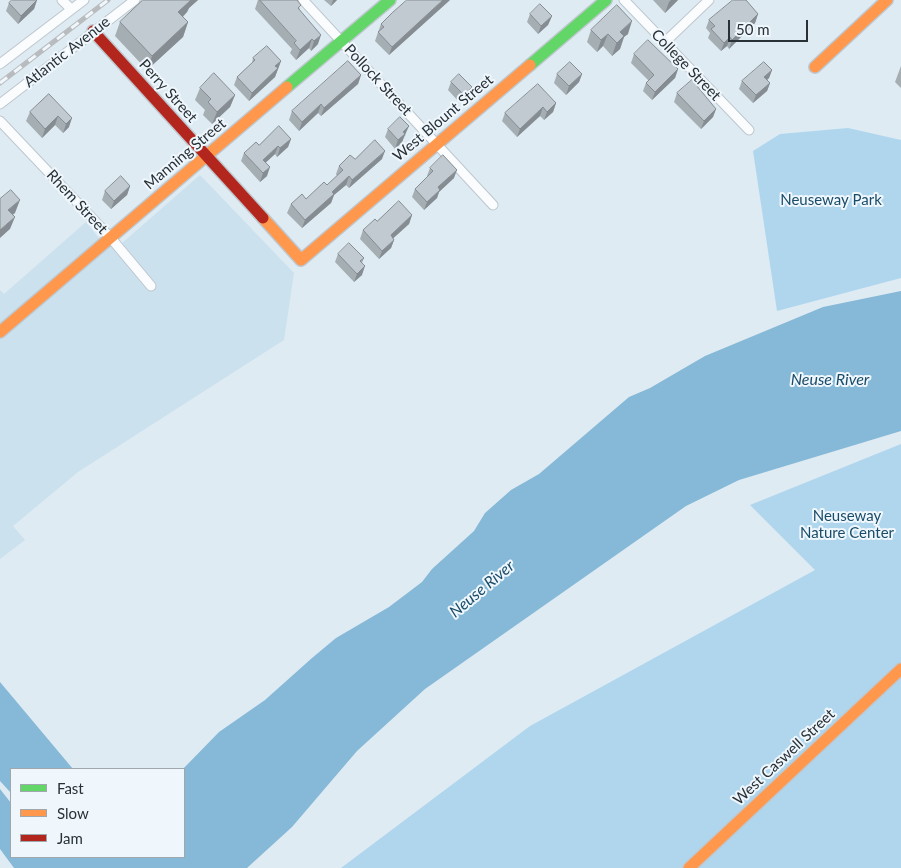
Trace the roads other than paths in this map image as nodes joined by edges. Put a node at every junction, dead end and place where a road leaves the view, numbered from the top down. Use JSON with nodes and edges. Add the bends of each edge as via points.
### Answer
{"nodes":[{"id":1,"x":62,"y":0,"type":"edge"},
{"id":2,"x":84,"y":0,"type":"edge"},
{"id":3,"x":135,"y":0,"type":"edge"},
{"id":4,"x":303,"y":0,"type":"edge"},
{"id":5,"x":390,"y":0,"type":"edge"},
{"id":6,"x":606,"y":0,"type":"edge"},
{"id":7,"x":624,"y":0,"type":"edge"},
{"id":8,"x":709,"y":0,"type":"edge"},
{"id":9,"x":887,"y":0,"type":"edge"},
{"id":10,"x":71,"y":9,"type":"junction"},
{"id":11,"x":93,"y":31,"type":"junction"},
{"id":12,"x":341,"y":41,"type":"junction"},
{"id":13,"x":664,"y":43,"type":"junction"},
{"id":14,"x":0,"y":64,"type":"edge"},
{"id":15,"x":815,"y":67,"type":"dead end"},
{"id":16,"x":0,"y":104,"type":"edge"},
{"id":17,"x":0,"y":121,"type":"edge"},
{"id":18,"x":749,"y":130,"type":"dead end"},
{"id":19,"x":437,"y":143,"type":"junction"},
{"id":20,"x":206,"y":156,"type":"junction"},
{"id":21,"x":493,"y":205,"type":"dead end"},
{"id":22,"x":110,"y":237,"type":"junction"},
{"id":23,"x":301,"y":260,"type":"joint"},
{"id":24,"x":151,"y":286,"type":"dead end"},
{"id":25,"x":0,"y":332,"type":"edge"},
{"id":26,"x":901,"y":669,"type":"edge"},
{"id":27,"x":689,"y":868,"type":"edge"}],
"edges":[{"from":1,"to":10,"type":"street"},
{"from":2,"to":10,"type":"street","name":"Atlantic Avenue"},
{"from":3,"to":11,"type":"street","name":"Atlantic Avenue"},
{"from":4,"to":12,"type":"street","name":"Pollock Street"},
{"from":5,"to":12,"type":"street","name":"Manning Street"},
{"from":6,"to":19,"type":"street","name":"West Blount Street"},
{"from":7,"to":13,"type":"street","name":"College Street"},
{"from":8,"to":13,"type":"street"},
{"from":9,"to":15,"type":"street"},
{"from":10,"to":14,"type":"street","name":"Atlantic Avenue"},
{"from":11,"to":16,"type":"street","name":"Atlantic Avenue"},
{"from":11,"to":20,"type":"street","name":"Perry Street"},
{"from":12,"to":19,"type":"street","name":"Pollock Street"},
{"from":12,"to":20,"type":"street","name":"Manning Street"},
{"from":13,"to":18,"type":"street","name":"College Street"},
{"from":17,"to":22,"type":"street","name":"Rhem Street"},
{"from":19,"to":21,"type":"street","name":"Pollock Street"},
{"from":19,"to":23,"type":"street","name":"West Blount Street"},
{"from":20,"to":22,"type":"street","name":"Manning Street"},
{"from":20,"to":23,"type":"street","name":"Perry Street"},
{"from":22,"to":24,"type":"street","name":"Rhem Street"},
{"from":22,"to":25,"type":"street","name":"Manning Street"},
{"from":26,"to":27,"type":"street","name":"West Caswell Street"}]}
